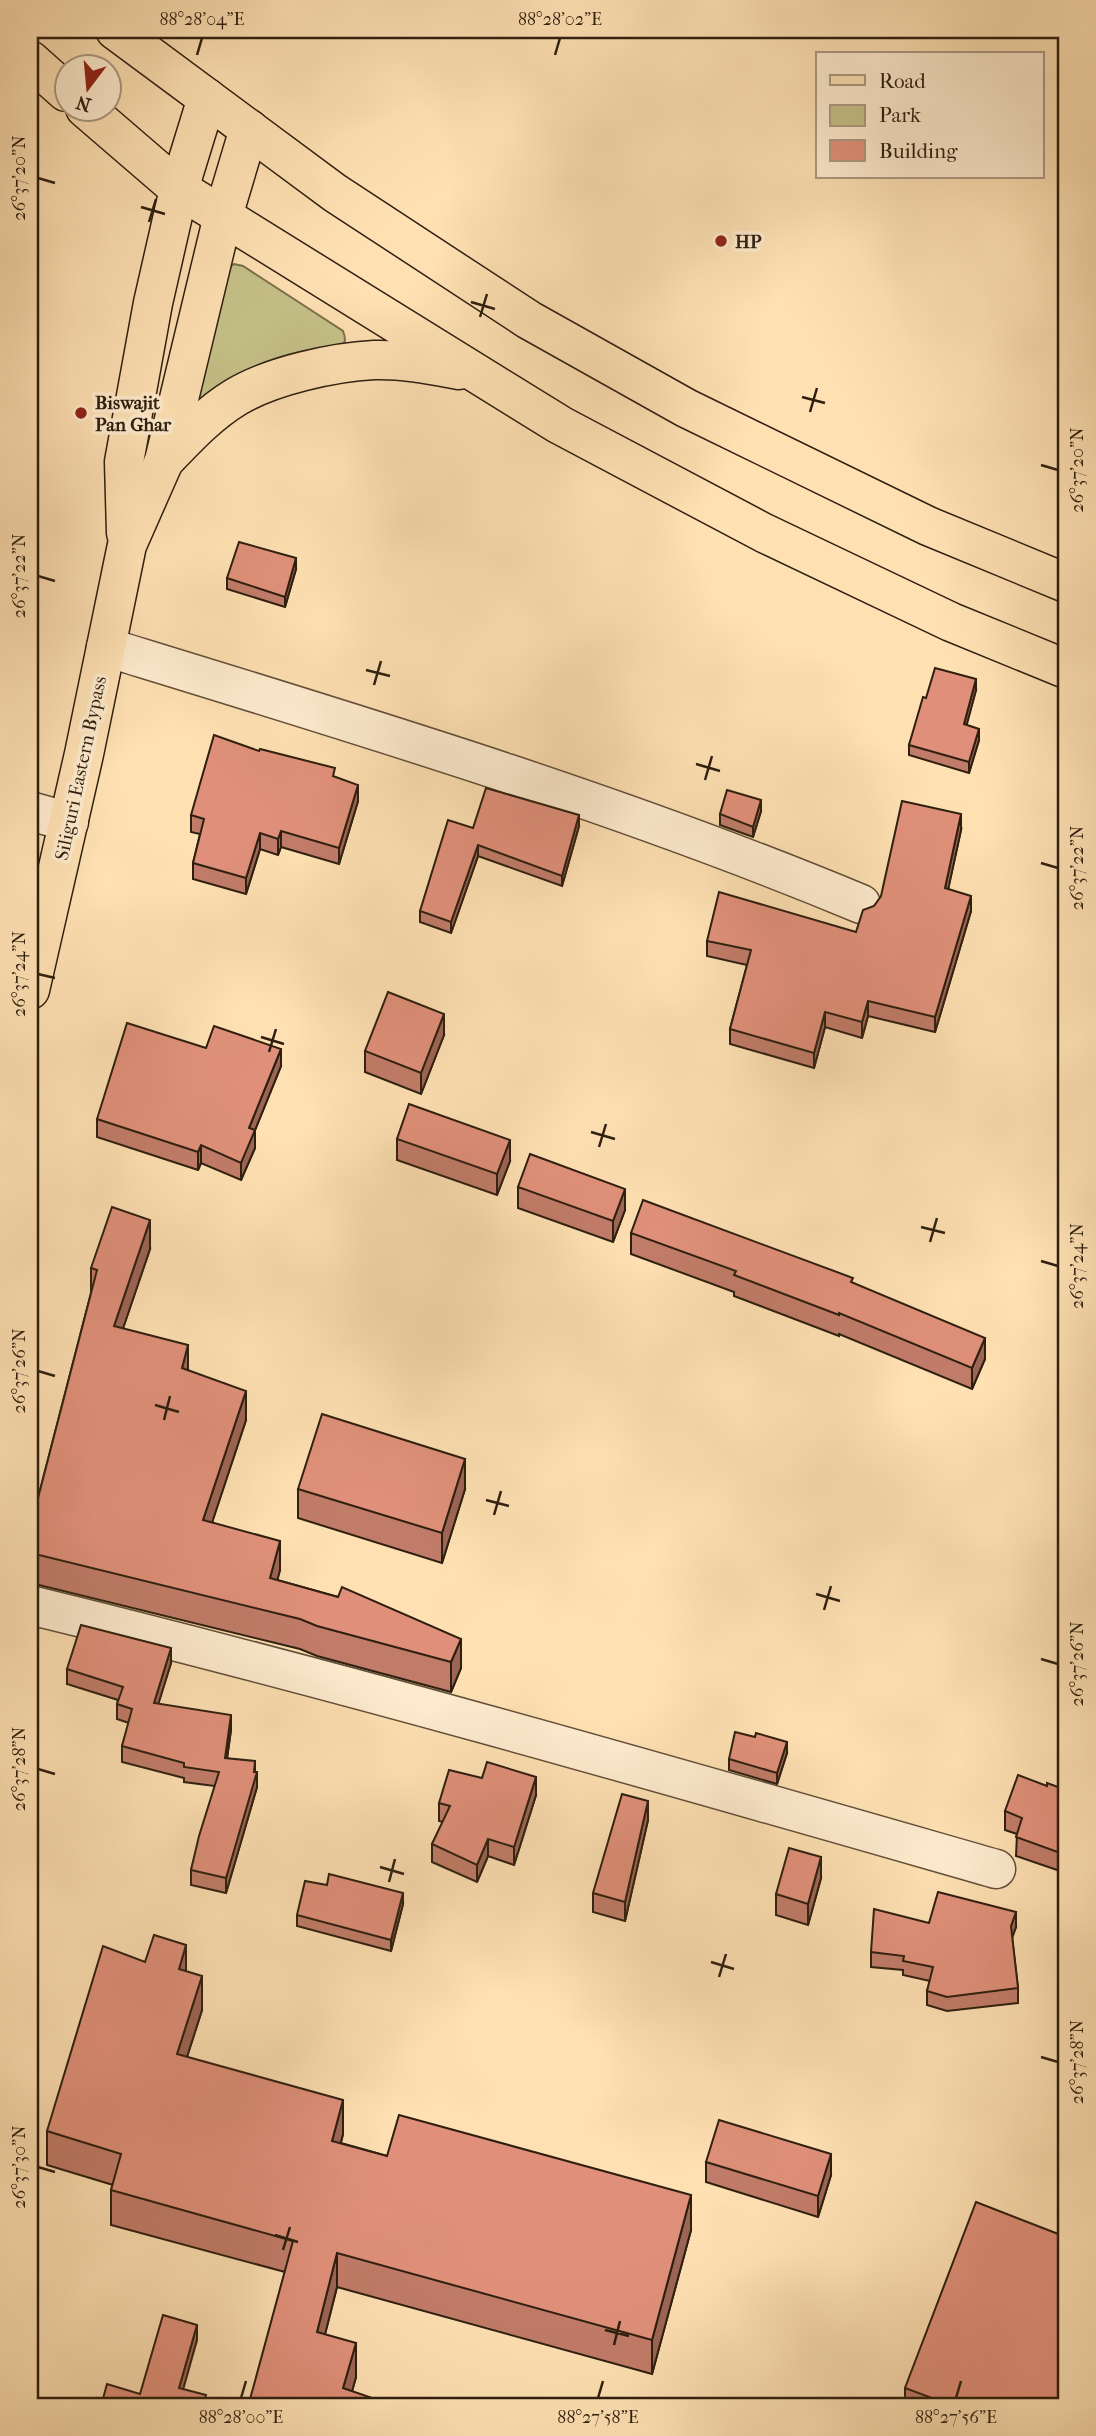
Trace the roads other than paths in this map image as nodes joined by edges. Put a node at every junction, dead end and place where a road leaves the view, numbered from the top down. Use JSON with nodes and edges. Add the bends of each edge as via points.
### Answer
{"nodes":[{"id":1,"x":115,"y":30,"type":"edge"},
{"id":2,"x":30,"y":61,"type":"edge"},
{"id":3,"x":52,"y":80,"type":"edge"},
{"id":4,"x":207,"y":98,"type":"junction"},
{"id":5,"x":101,"y":122,"type":"edge"},
{"id":6,"x":249,"y":129,"type":"junction"},
{"id":7,"x":180,"y":189,"type":"junction"},
{"id":8,"x":223,"y":216,"type":"junction"},
{"id":9,"x":475,"y":372,"type":"junction"},
{"id":10,"x":164,"y":461,"type":"junction"},
{"id":11,"x":127,"y":545,"type":"junction"},
{"id":12,"x":1066,"y":583,"type":"edge"},
{"id":13,"x":106,"y":648,"type":"junction"},
{"id":14,"x":1066,"y":669,"type":"edge"},
{"id":15,"x":30,"y":811,"type":"edge"},
{"id":16,"x":69,"y":822,"type":"junction"},
{"id":17,"x":862,"y":904,"type":"dead end"},
{"id":18,"x":30,"y":990,"type":"edge"},
{"id":19,"x":30,"y":1605,"type":"edge"},
{"id":20,"x":996,"y":1869,"type":"dead end"}],
"edges":[{"from":1,"to":4,"type":"main road"},
{"from":2,"to":3,"type":"main road"},
{"from":4,"to":6,"type":"main road"},
{"from":4,"to":7,"type":"main road","name":"Siliguri Eastern Bypass"},
{"from":5,"to":7,"type":"main road"},
{"from":6,"to":8,"type":"main road","name":"Siliguri Eastern Bypass"},
{"from":6,"to":12,"type":"main road","via":[[335,193],[528,320],[686,408],[928,526]]},
{"from":7,"to":8,"type":"main road"},
{"from":7,"to":11,"type":"main road","name":"Siliguri Eastern Bypass","via":[[153,303],[124,462]]},
{"from":8,"to":9,"type":"main road"},
{"from":8,"to":10,"type":"main road","name":"Siliguri Eastern Bypass"},
{"from":9,"to":10,"type":"main road","via":[[374,360],[299,371],[237,397],[203,422]]},
{"from":9,"to":14,"type":"main road","via":[[560,425],[764,533],[951,622]]},
{"from":10,"to":11,"type":"main road","name":"Siliguri Eastern Bypass"},
{"from":11,"to":13,"type":"main road","name":"Siliguri Eastern Bypass"},
{"from":13,"to":16,"type":"main road","name":"Siliguri Eastern Bypass"},
{"from":13,"to":17,"type":"street","via":[[457,757],[653,824]]},
{"from":15,"to":16,"type":"street"},
{"from":16,"to":18,"type":"main road","name":"Siliguri Eastern Bypass"},
{"from":19,"to":20,"type":"street","via":[[221,1651]]}]}
